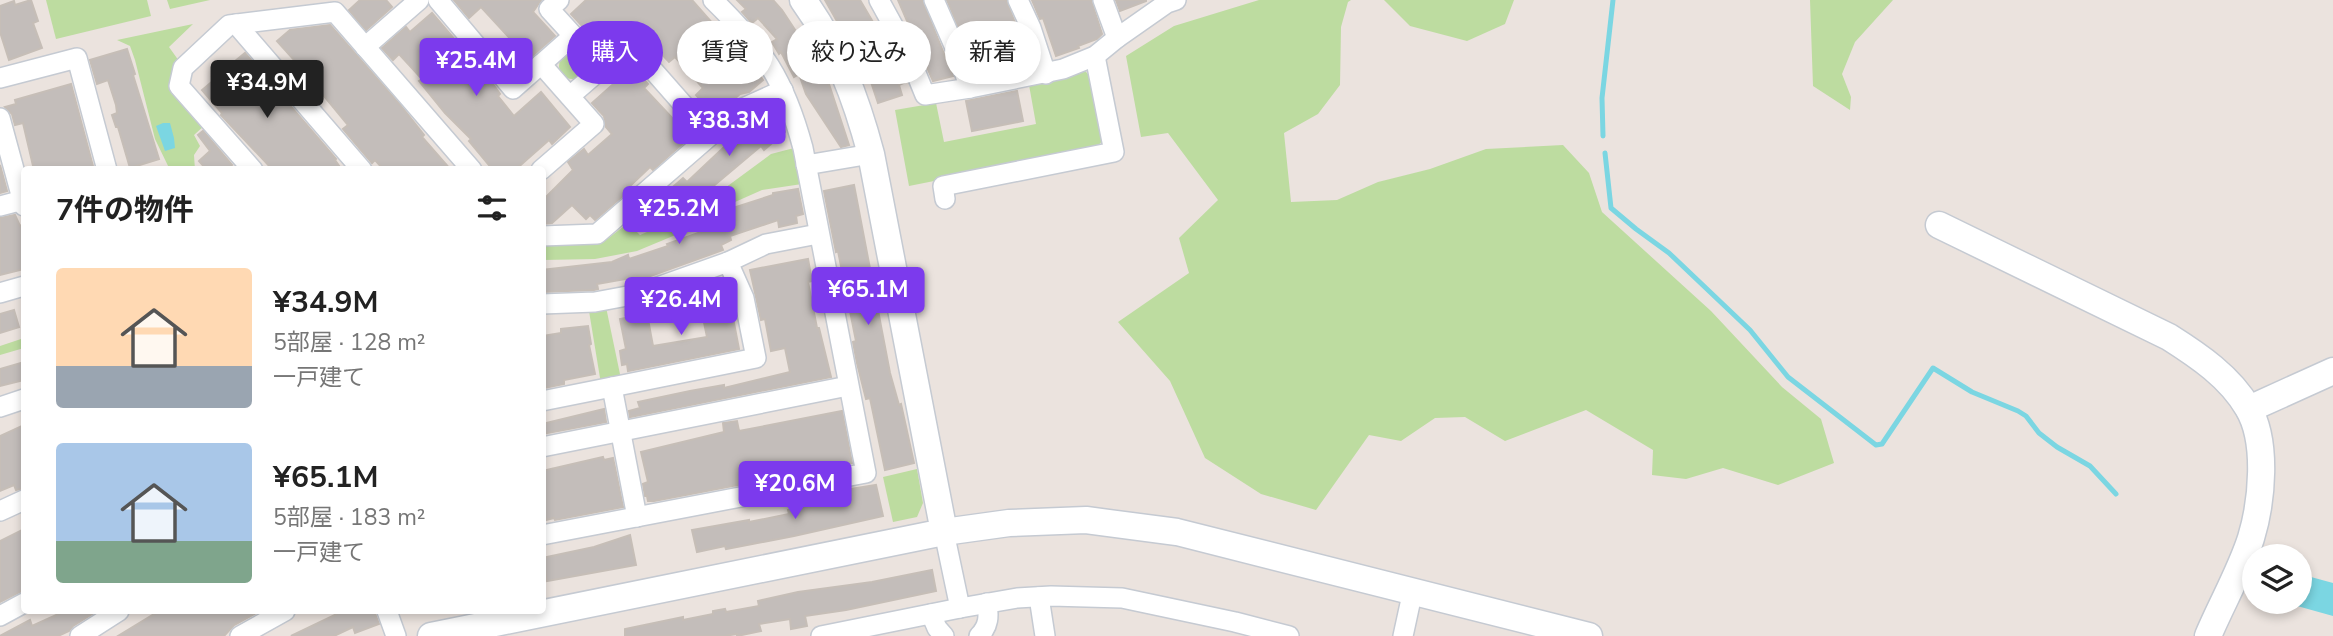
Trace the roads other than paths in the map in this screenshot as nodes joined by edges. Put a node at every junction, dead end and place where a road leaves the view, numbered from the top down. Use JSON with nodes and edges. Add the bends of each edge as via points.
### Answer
{"nodes":[{"id":1,"x":419,"y":0,"type":"edge"},
{"id":2,"x":438,"y":0,"type":"edge"},
{"id":3,"x":559,"y":0,"type":"edge"},
{"id":4,"x":713,"y":0,"type":"edge"},
{"id":5,"x":803,"y":0,"type":"edge"},
{"id":6,"x":879,"y":0,"type":"edge"},
{"id":7,"x":934,"y":0,"type":"edge"},
{"id":8,"x":1018,"y":0,"type":"edge"},
{"id":9,"x":1103,"y":0,"type":"edge"},
{"id":10,"x":1176,"y":0,"type":"edge"},
{"id":11,"x":236,"y":23,"type":"junction"},
{"id":12,"x":567,"y":29,"type":"edge"},
{"id":13,"x":1117,"y":38,"type":"junction"},
{"id":14,"x":567,"y":41,"type":"edge"},
{"id":15,"x":365,"y":47,"type":"junction"},
{"id":16,"x":1095,"y":56,"type":"junction"},
{"id":17,"x":541,"y":64,"type":"junction"},
{"id":18,"x":1046,"y":74,"type":"junction"},
{"id":19,"x":0,"y":78,"type":"edge"},
{"id":20,"x":663,"y":82,"type":"edge"},
{"id":21,"x":583,"y":84,"type":"edge"},
{"id":22,"x":970,"y":88,"type":"junction"},
{"id":23,"x":783,"y":90,"type":"junction"},
{"id":24,"x":570,"y":96,"type":"junction"},
{"id":25,"x":0,"y":118,"type":"edge"},
{"id":26,"x":710,"y":135,"type":"junction"},
{"id":27,"x":871,"y":154,"type":"junction"},
{"id":28,"x":806,"y":165,"type":"junction"},
{"id":29,"x":106,"y":166,"type":"edge"},
{"id":30,"x":249,"y":166,"type":"edge"},
{"id":31,"x":359,"y":166,"type":"edge"},
{"id":32,"x":461,"y":166,"type":"edge"},
{"id":33,"x":546,"y":166,"type":"edge"},
{"id":34,"x":21,"y":192,"type":"edge"},
{"id":35,"x":945,"y":199,"type":"dead end"},
{"id":36,"x":21,"y":203,"type":"edge"},
{"id":37,"x":0,"y":206,"type":"edge"},
{"id":38,"x":1939,"y":225,"type":"dead end"},
{"id":39,"x":818,"y":234,"type":"junction"},
{"id":40,"x":546,"y":236,"type":"edge"},
{"id":41,"x":728,"y":262,"type":"junction"},
{"id":42,"x":21,"y":287,"type":"edge"},
{"id":43,"x":0,"y":293,"type":"edge"},
{"id":44,"x":546,"y":304,"type":"edge"},
{"id":45,"x":2333,"y":371,"type":"edge"},
{"id":46,"x":848,"y":386,"type":"junction"},
{"id":47,"x":612,"y":387,"type":"junction"},
{"id":48,"x":21,"y":400,"type":"edge"},
{"id":49,"x":546,"y":400,"type":"edge"},
{"id":50,"x":0,"y":407,"type":"edge"},
{"id":51,"x":2249,"y":409,"type":"junction"},
{"id":52,"x":621,"y":432,"type":"junction"},
{"id":53,"x":546,"y":446,"type":"edge"},
{"id":54,"x":21,"y":501,"type":"edge"},
{"id":55,"x":0,"y":511,"type":"edge"},
{"id":56,"x":638,"y":517,"type":"junction"},
{"id":57,"x":944,"y":532,"type":"junction"},
{"id":58,"x":546,"y":534,"type":"edge"},
{"id":59,"x":1413,"y":590,"type":"junction"},
{"id":60,"x":1039,"y":597,"type":"junction"},
{"id":61,"x":987,"y":603,"type":"junction"},
{"id":62,"x":21,"y":605,"type":"edge"},
{"id":63,"x":960,"y":608,"type":"junction"},
{"id":64,"x":546,"y":613,"type":"edge"},
{"id":65,"x":114,"y":614,"type":"edge"},
{"id":66,"x":280,"y":614,"type":"edge"},
{"id":67,"x":388,"y":614,"type":"edge"},
{"id":68,"x":541,"y":614,"type":"edge"},
{"id":69,"x":931,"y":614,"type":"junction"},
{"id":70,"x":0,"y":616,"type":"edge"},
{"id":71,"x":881,"y":630,"type":"edge"},
{"id":72,"x":80,"y":636,"type":"edge"},
{"id":73,"x":240,"y":636,"type":"edge"},
{"id":74,"x":396,"y":636,"type":"edge"},
{"id":75,"x":433,"y":636,"type":"edge"},
{"id":76,"x":821,"y":636,"type":"edge"},
{"id":77,"x":944,"y":636,"type":"edge"},
{"id":78,"x":979,"y":636,"type":"edge"},
{"id":79,"x":1045,"y":636,"type":"edge"},
{"id":80,"x":1289,"y":636,"type":"edge"},
{"id":81,"x":1403,"y":636,"type":"edge"},
{"id":82,"x":1589,"y":636,"type":"edge"},
{"id":83,"x":2207,"y":636,"type":"edge"}],
"edges":[{"from":1,"to":15,"type":"street"},
{"from":2,"to":17,"type":"street","via":[[513,89]]},
{"from":3,"to":12,"type":"street","via":[[549,9]]},
{"from":4,"to":23,"type":"street","via":[[765,56]]},
{"from":5,"to":27,"type":"street","via":[[844,71]]},
{"from":6,"to":22,"type":"street","via":[[908,51],[925,95]]},
{"from":7,"to":22,"type":"street"},
{"from":8,"to":18,"type":"street"},
{"from":9,"to":13,"type":"street"},
{"from":10,"to":13,"type":"street"},
{"from":11,"to":15,"type":"street","via":[[335,12]]},
{"from":11,"to":30,"type":"street","via":[[183,68],[179,86]]},
{"from":11,"to":31,"type":"street"},
{"from":13,"to":16,"type":"street"},
{"from":14,"to":17,"type":"street"},
{"from":15,"to":32,"type":"street"},
{"from":16,"to":18,"type":"street"},
{"from":16,"to":35,"type":"street","via":[[1114,152],[943,186]]},
{"from":17,"to":24,"type":"street"},
{"from":18,"to":22,"type":"street"},
{"from":19,"to":29,"type":"street","via":[[77,58]]},
{"from":20,"to":26,"type":"street"},
{"from":21,"to":24,"type":"street"},
{"from":23,"to":26,"type":"street","via":[[741,109]]},
{"from":23,"to":28,"type":"street"},
{"from":24,"to":33,"type":"street","via":[[594,124]]},
{"from":25,"to":34,"type":"street"},
{"from":26,"to":40,"type":"street","via":[[597,234]]},
{"from":27,"to":28,"type":"street"},
{"from":27,"to":57,"type":"street"},
{"from":28,"to":39,"type":"street"},
{"from":36,"to":37,"type":"street"},
{"from":38,"to":51,"type":"street","via":[[2169,337],[2231,385]]},
{"from":39,"to":41,"type":"street","via":[[766,244]]},
{"from":39,"to":46,"type":"street"},
{"from":41,"to":44,"type":"street","via":[[638,294]]},
{"from":41,"to":47,"type":"street","via":[[744,298],[756,358]]},
{"from":42,"to":43,"type":"street"},
{"from":45,"to":51,"type":"street"},
{"from":46,"to":52,"type":"street"},
{"from":46,"to":56,"type":"street","via":[[866,472]]},
{"from":47,"to":49,"type":"street"},
{"from":47,"to":52,"type":"street"},
{"from":48,"to":50,"type":"street"},
{"from":51,"to":83,"type":"street","via":[[2259,435],[2257,511],[2251,539]]},
{"from":52,"to":53,"type":"street"},
{"from":52,"to":56,"type":"street"},
{"from":54,"to":55,"type":"street"},
{"from":56,"to":58,"type":"street"},
{"from":57,"to":59,"type":"street","via":[[1044,520],[1127,524]]},
{"from":57,"to":63,"type":"street"},
{"from":57,"to":64,"type":"street"},
{"from":59,"to":81,"type":"street"},
{"from":59,"to":82,"type":"street"},
{"from":60,"to":61,"type":"street"},
{"from":60,"to":79,"type":"street"},
{"from":60,"to":80,"type":"street","via":[[1122,598]]},
{"from":61,"to":63,"type":"street"},
{"from":61,"to":78,"type":"street","via":[[987,625]]},
{"from":62,"to":70,"type":"street"},
{"from":63,"to":69,"type":"street"},
{"from":65,"to":72,"type":"street"},
{"from":66,"to":73,"type":"street"},
{"from":67,"to":74,"type":"street"},
{"from":68,"to":75,"type":"street"},
{"from":69,"to":71,"type":"street"},
{"from":69,"to":77,"type":"street"},
{"from":71,"to":76,"type":"street"}]}
